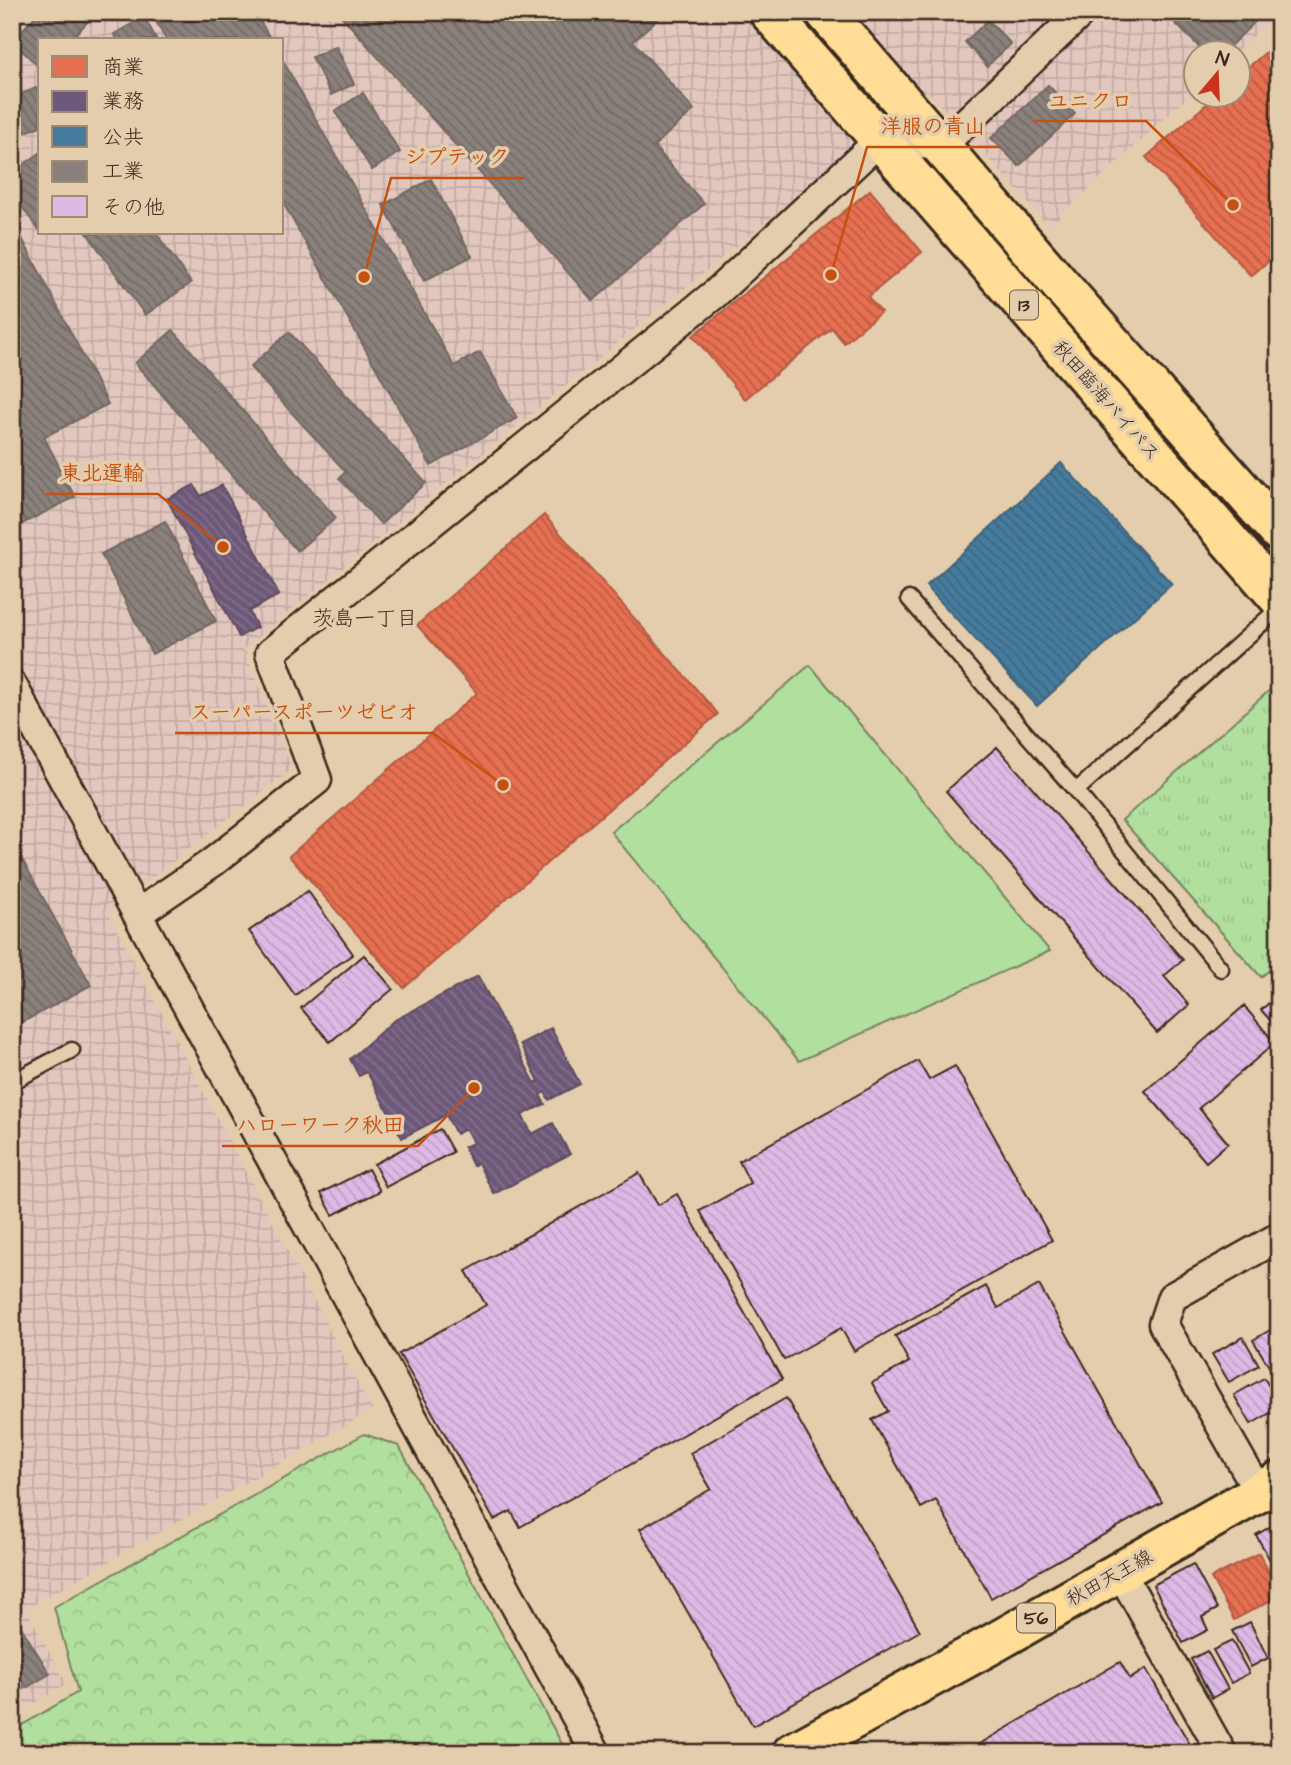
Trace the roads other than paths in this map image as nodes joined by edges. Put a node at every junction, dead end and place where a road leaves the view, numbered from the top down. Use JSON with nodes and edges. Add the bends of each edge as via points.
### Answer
{"nodes":[{"id":1,"x":769,"y":12,"type":"edge"},
{"id":2,"x":825,"y":12,"type":"edge"},
{"id":3,"x":1082,"y":12,"type":"edge"},
{"id":4,"x":880,"y":140,"type":"junction"},
{"id":5,"x":941,"y":146,"type":"junction"},
{"id":6,"x":1279,"y":532,"type":"edge"},
{"id":7,"x":1279,"y":598,"type":"edge"},
{"id":8,"x":909,"y":599,"type":"dead end"},
{"id":9,"x":1279,"y":608,"type":"edge"},
{"id":10,"x":12,"y":685,"type":"edge"},
{"id":11,"x":1076,"y":791,"type":"junction"},
{"id":12,"x":137,"y":914,"type":"junction"},
{"id":13,"x":1221,"y":969,"type":"dead end"},
{"id":14,"x":72,"y":1050,"type":"dead end"},
{"id":15,"x":12,"y":1082,"type":"edge"},
{"id":16,"x":1279,"y":1237,"type":"edge"},
{"id":17,"x":1269,"y":1487,"type":"edge"},
{"id":18,"x":1120,"y":1571,"type":"junction"},
{"id":19,"x":596,"y":1753,"type":"edge"},
{"id":20,"x":792,"y":1753,"type":"edge"},
{"id":21,"x":1222,"y":1753,"type":"edge"}],
"edges":[{"from":1,"to":4,"type":"main road","name":"秋田臨海バイパス","number":"13"},
{"from":2,"to":5,"type":"main road","number":"13"},
{"from":3,"to":5,"type":"street"},
{"from":4,"to":5,"type":"street"},
{"from":4,"to":7,"type":"main road","name":"秋田臨海バイパス","number":"13"},
{"from":4,"to":12,"type":"street","via":[[716,293],[270,653],[317,780],[213,862]]},
{"from":5,"to":6,"type":"main road","number":"13"},
{"from":8,"to":11,"type":"lane"},
{"from":9,"to":11,"type":"lane"},
{"from":10,"to":12,"type":"street"},
{"from":11,"to":13,"type":"lane"},
{"from":12,"to":19,"type":"street"},
{"from":14,"to":15,"type":"lane"},
{"from":16,"to":17,"type":"street","via":[[1172,1297],[1163,1325]]},
{"from":17,"to":18,"type":"main road","name":"秋田天王線","number":"56"},
{"from":18,"to":20,"type":"main road","name":"秋田天王線","number":"56"},
{"from":18,"to":21,"type":"street"}]}
